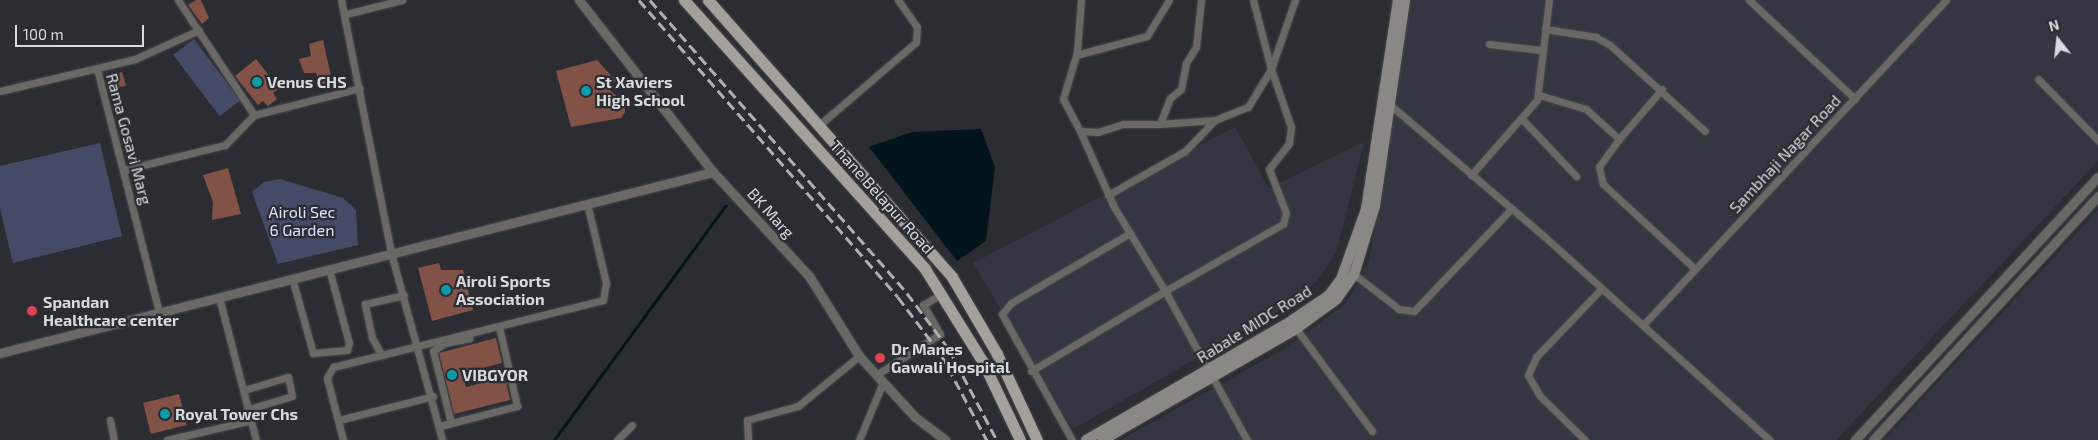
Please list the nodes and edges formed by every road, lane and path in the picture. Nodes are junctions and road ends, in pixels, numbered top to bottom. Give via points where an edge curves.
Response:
1 (178, 0) edge
2 (341, 0) edge
3 (402, 0) edge
4 (579, 0) edge
5 (684, 0) edge
6 (708, 0) edge
7 (898, 0) edge
8 (1081, 0) edge
9 (1169, 0) edge
10 (1201, 0) edge
11 (1253, 0) edge
12 (1295, 0) edge
13 (1398, 0) edge
14 (1405, 0) edge
15 (1550, 0) edge
16 (1749, 0) edge
17 (1946, 0) edge
18 (346, 14) junction
19 (1398, 24) junction
20 (1545, 29) junction
21 (199, 30) junction
22 (1489, 44) dead end
23 (1541, 50) junction
24 (1076, 55) junction
25 (97, 69) junction
26 (1270, 70) junction
27 (2038, 78) dead end
28 (360, 88) junction
29 (1662, 89) junction
30 (0, 91) edge
31 (1539, 95) junction
32 (1855, 98) junction
33 (1386, 101) junction
34 (254, 114) junction
35 (1215, 120) junction
36 (1522, 120) junction
37 (1160, 124) junction
38 (818, 126) junction
39 (1080, 131) junction
40 (1705, 131) dead end
41 (1619, 139) junction
42 (2098, 140) edge
43 (123, 170) junction
44 (713, 172) junction
45 (1471, 175) junction
46 (1576, 176) dead end
47 (2097, 179) edge
48 (1108, 195) junction
49 (2098, 196) edge
50 (587, 203) junction
51 (1511, 209) junction
52 (1130, 233) junction
53 (391, 253) junction
54 (329, 269) junction
55 (1695, 270) junction
56 (1350, 271) junction
57 (292, 278) junction
58 (1602, 288) junction
59 (1165, 291) junction
60 (942, 294) junction
61 (404, 295) junction
62 (219, 297) junction
63 (159, 312) junction
64 (1294, 325) junction
65 (1643, 325) junction
66 (499, 327) junction
67 (470, 338) dead end
68 (420, 345) junction
69 (0, 353) edge
70 (381, 354) junction
71 (860, 356) junction
72 (1919, 370) junction
73 (1031, 371) junction
74 (876, 375) junction
75 (1208, 376) junction
76 (1928, 380) junction
77 (883, 382) junction
78 (442, 387) junction
79 (244, 390) junction
80 (433, 393) junction
81 (1897, 394) junction
82 (1906, 404) junction
83 (249, 409) junction
84 (110, 420) dead end
85 (252, 420) junction
86 (338, 420) junction
87 (451, 423) junction
88 (632, 425) dead end
89 (440, 426) junction
90 (1863, 430) junction
91 (1372, 432) dead end
92 (114, 440) edge
93 (166, 440) edge
94 (256, 440) edge
95 (343, 440) edge
96 (442, 440) edge
97 (617, 440) edge
98 (748, 440) edge
99 (859, 440) edge
100 (945, 440) edge
101 (1020, 440) edge
102 (1037, 440) edge
103 (1072, 440) edge
104 (1086, 440) edge
105 (1103, 440) edge
106 (1247, 440) edge
107 (1585, 440) edge
108 (1770, 440) edge
109 (1854, 440) edge
110 (1873, 440) edge

1 - 21 street
2 - 18 street
3 - 18 street
4 - 44 street, BK Marg
5 - 60 main road, Thane Belapur Road via 898,235
6 - 38 main road, Thane Belapur Road
7 - 38 street via 917,27 916,42
8 - 24 street
9 - 24 street via 1147,36
10 - 37 street via 1196,47 1186,63 1180,89 1164,110
11 - 26 street
12 - 26 street
13 - 19 main road, Rabale MIDC Road
14 - 19 main road, Rabale MIDC Road
15 - 20 street
16 - 32 street
17 - 32 street, Sambhaji Nagar Road
18 - 28 street
19 - 33 main road, Rabale MIDC Road
20 - 23 street
20 - 29 street via 1596,37
21 - 25 street via 165,48
21 - 34 street
22 - 23 street
23 - 31 street
24 - 39 street via 1063,99
25 - 30 street, Rama Gosavi Marg
25 - 43 street, Rama Gosavi Marg
26 - 35 street via 1248,107
26 - 59 street via 1292,127 1289,143 1269,169 1286,219
27 - 42 street
28 - 34 street
28 - 53 street
29 - 40 street
29 - 41 street
31 - 36 street
31 - 41 street via 1586,109
32 - 55 street, Sambhaji Nagar Road
33 - 45 street
33 - 56 main road, Rabale MIDC Road via 1370,211
34 - 43 street via 225,145
35 - 37 street
35 - 48 street via 1185,151
36 - 45 street
36 - 46 street
37 - 39 street
38 - 102 main road, Thane Belapur Road via 910,225 952,277 997,354
39 - 48 street
41 - 55 street via 1598,167 1603,184
43 - 63 street, Rama Gosavi Marg
44 - 50 street
44 - 71 street, BK Marg via 809,276
45 - 51 street
47 - 72 street
48 - 52 street
49 - 76 street
50 - 53 street
50 - 66 street via 606,283 603,300
51 - 56 street via 1414,311 1399,309
51 - 58 street
52 - 59 street
52 - 73 street via 1004,310 1006,328
53 - 54 street
53 - 61 street
54 - 57 street
54 - 57 street via 349,343 347,350 313,353
55 - 65 street, Sambhaji Nagar Road
56 - 64 main road, Rabale MIDC Road
57 - 62 street
58 - 65 street
58 - 107 street via 1536,357 1528,375 1540,396
59 - 73 street
59 - 75 street
60 - 74 street via 923,305 940,334
60 - 101 main road, Thane Belapur Road via 983,362
61 - 68 street
61 - 70 street via 365,304 372,338
62 - 63 street
62 - 79 street
63 - 69 street
64 - 75 main road, Rabale MIDC Road
64 - 91 street
65 - 108 street
66 - 68 street
66 - 87 street via 517,406
67 - 78 street via 435,347
68 - 70 street
68 - 80 street
70 - 86 street via 341,364 328,371
71 - 74 street, BK Marg
71 - 98 street via 798,406 747,420
72 - 76 street
72 - 81 street
73 - 103 street
74 - 77 street, BK Marg
75 - 104 main road, Rabale MIDC Road
75 - 105 main road, Rabale MIDC Road
75 - 106 street
76 - 82 street
77 - 99 street
77 - 100 street, BK Marg
78 - 80 street
78 - 87 street
79 - 83 street
79 - 83 street via 288,377 292,396
80 - 86 street
80 - 89 street
81 - 82 street
81 - 90 street
82 - 110 street
83 - 85 street
84 - 92 street
85 - 93 street
85 - 94 street
86 - 95 street
87 - 89 street
88 - 97 street
89 - 96 street
90 - 109 street
90 - 110 street

